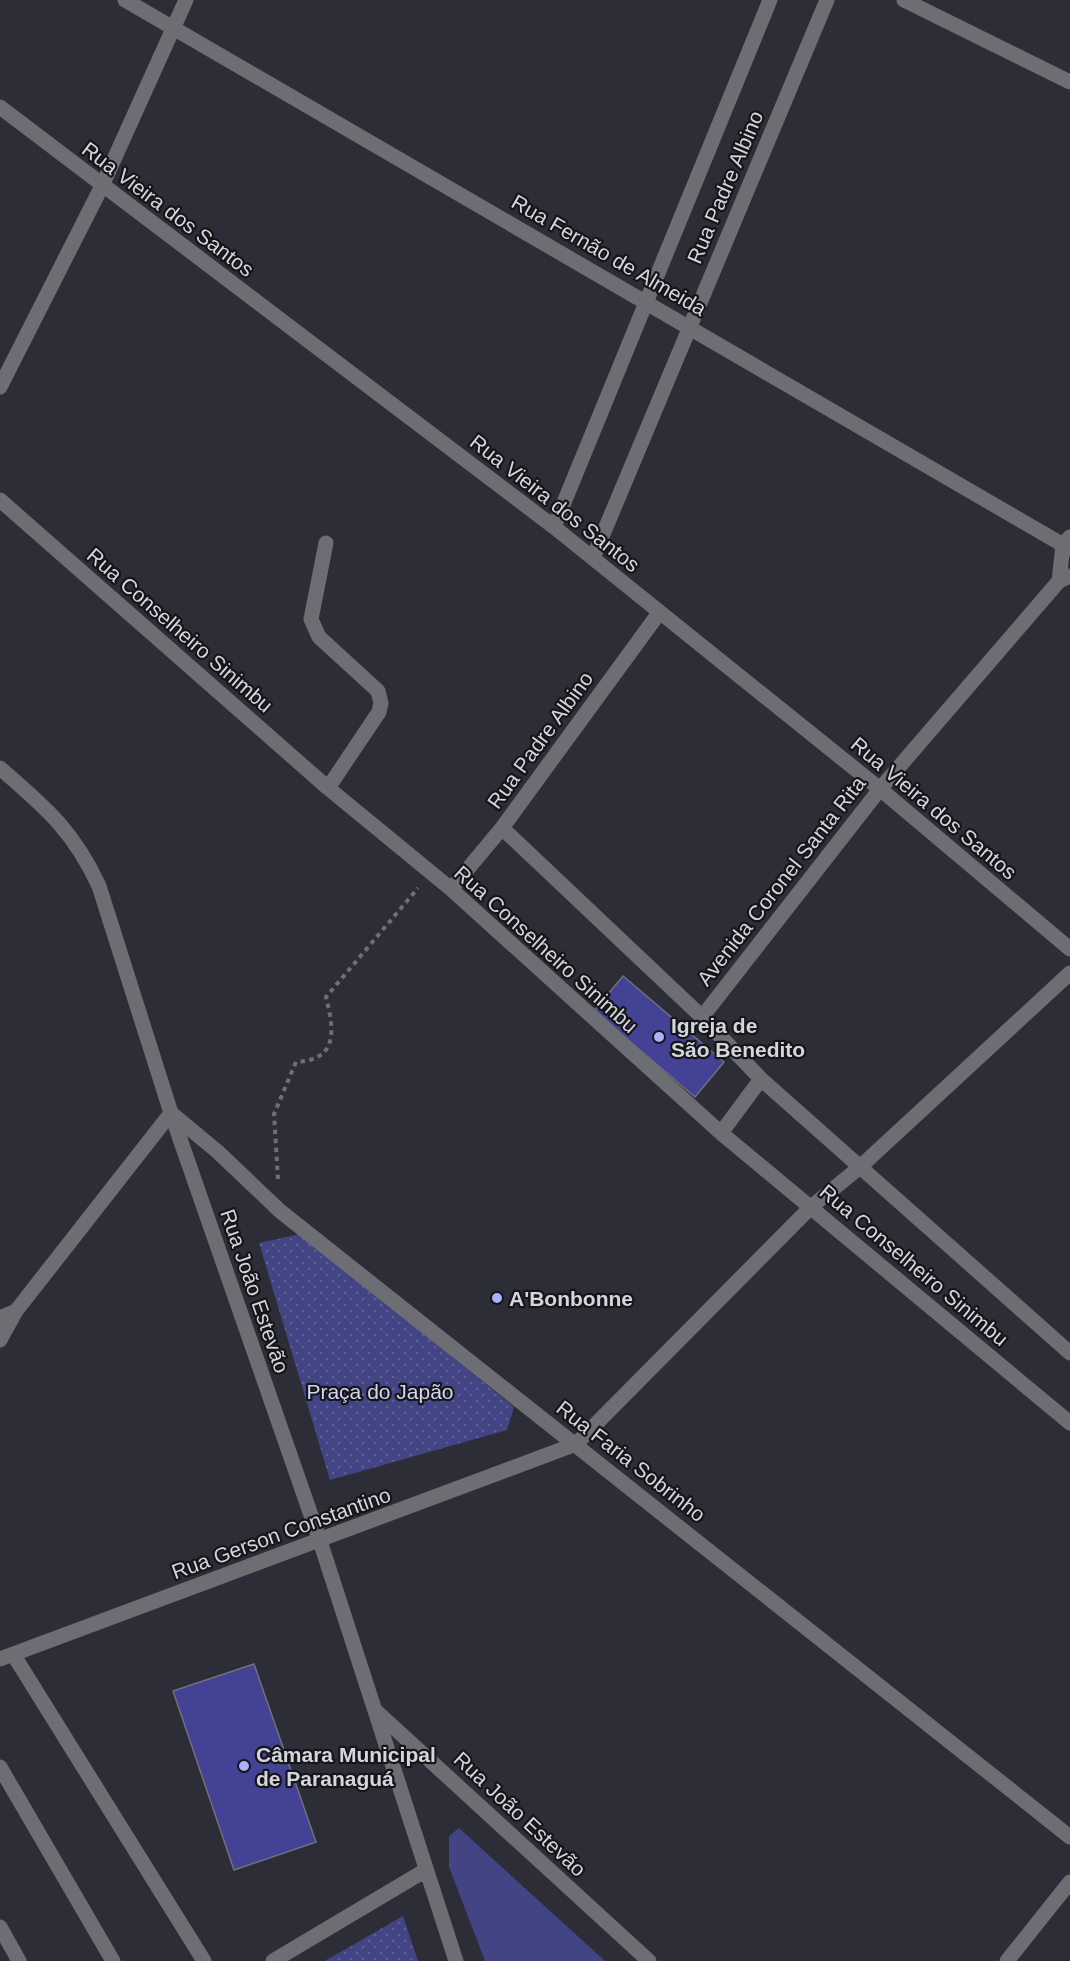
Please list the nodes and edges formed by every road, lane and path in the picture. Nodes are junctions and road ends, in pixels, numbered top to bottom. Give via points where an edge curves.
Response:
1 (124, 0) edge
2 (186, 0) edge
3 (770, 0) edge
4 (827, 0) edge
5 (904, 0) edge
6 (173, 27) junction
7 (1070, 82) edge
8 (0, 108) edge
9 (102, 186) junction
10 (647, 302) junction
11 (689, 325) junction
12 (0, 387) edge
13 (0, 500) edge
14 (554, 527) junction
15 (326, 543) dead end
16 (1068, 544) edge
17 (593, 558) junction
18 (1065, 579) edge
19 (659, 612) junction
20 (0, 768) edge
21 (328, 788) junction
22 (880, 789) junction
23 (501, 828) junction
24 (430, 874) junction
25 (451, 889) junction
26 (1070, 949) edge
27 (1070, 973) edge
28 (702, 1017) junction
29 (761, 1079) junction
30 (171, 1113) junction
31 (721, 1134) junction
32 (860, 1167) junction
33 (811, 1207) junction
34 (280, 1211) junction
35 (16, 1311) junction
36 (0, 1318) edge
37 (0, 1340) edge
38 (1070, 1353) edge
39 (1070, 1423) edge
40 (576, 1444) junction
41 (320, 1541) junction
42 (7, 1656) edge
43 (374, 1710) junction
44 (0, 1767) edge
45 (1070, 1837) edge
46 (426, 1870) junction
47 (1070, 1882) edge
48 (0, 1927) edge
49 (19, 1961) edge
50 (113, 1961) edge
51 (204, 1961) edge
52 (273, 1961) edge
53 (456, 1961) edge
54 (650, 1961) edge
55 (1007, 1961) edge

1 - 6 street, Rua Fernão de Almeida
2 - 6 street
3 - 10 street, Rua Padre Albino
4 - 11 street, Rua Padre Albino
5 - 7 street
6 - 9 street
6 - 10 street, Rua Fernão de Almeida
8 - 9 street, Rua Vieira dos Santos
9 - 12 street
9 - 14 street, Rua Vieira dos Santos
10 - 11 street, Rua Fernão de Almeida
10 - 14 street, Rua Padre Albino
11 - 16 street, Rua Fernão de Almeida
11 - 17 street, Rua Padre Albino
13 - 21 street, Rua Conselheiro Sinimbu
14 - 17 street, Rua Vieira dos Santos
15 - 21 street via 311,619 319,637 378,691 381,702 379,712
16 - 18 street, Avenida Coronel Santa Rita
17 - 19 street, Rua Vieira dos Santos
18 - 22 street, Avenida Coronel Santa Rita
19 - 22 street, Rua Vieira dos Santos
19 - 23 street, Rua Padre Albino
20 - 30 street, Rua João Estevão via 50,810 85,856 99,886
21 - 24 street, Rua Conselheiro Sinimbu
22 - 26 street, Rua Vieira dos Santos
22 - 28 street, Avenida Coronel Santa Rita
23 - 25 street, Rua Padre Albino
23 - 28 street, Rua Conselheiro Sinimbu
24 - 25 street, Rua Conselheiro Sinimbu
24 - 34 path via 326,997 332,1026 327,1049 320,1058 296,1062 283,1087 273,1114
25 - 31 street, Rua Conselheiro Sinimbu
27 - 32 street
28 - 29 street, Rua Conselheiro Sinimbu
29 - 31 street
29 - 32 street, Rua Conselheiro Sinimbu
30 - 34 street, Rua Faria Sobrinho
30 - 35 street
30 - 41 street, Rua João Estevão
31 - 33 street, Rua Conselheiro Sinimbu
32 - 33 street
32 - 38 street, Rua Conselheiro Sinimbu
33 - 39 street, Rua Conselheiro Sinimbu
33 - 40 street
34 - 40 street, Rua Faria Sobrinho
35 - 36 street
35 - 37 street
40 - 41 street, Rua Gerson Constantino
40 - 45 street, Rua Faria Sobrinho
41 - 42 street, Rua Gerson Constantino
41 - 43 street, Rua João Estevão
42 - 51 street
43 - 46 street
43 - 54 street, Rua João Estevão
44 - 50 street
46 - 52 street
46 - 53 street
47 - 55 street
48 - 49 street

